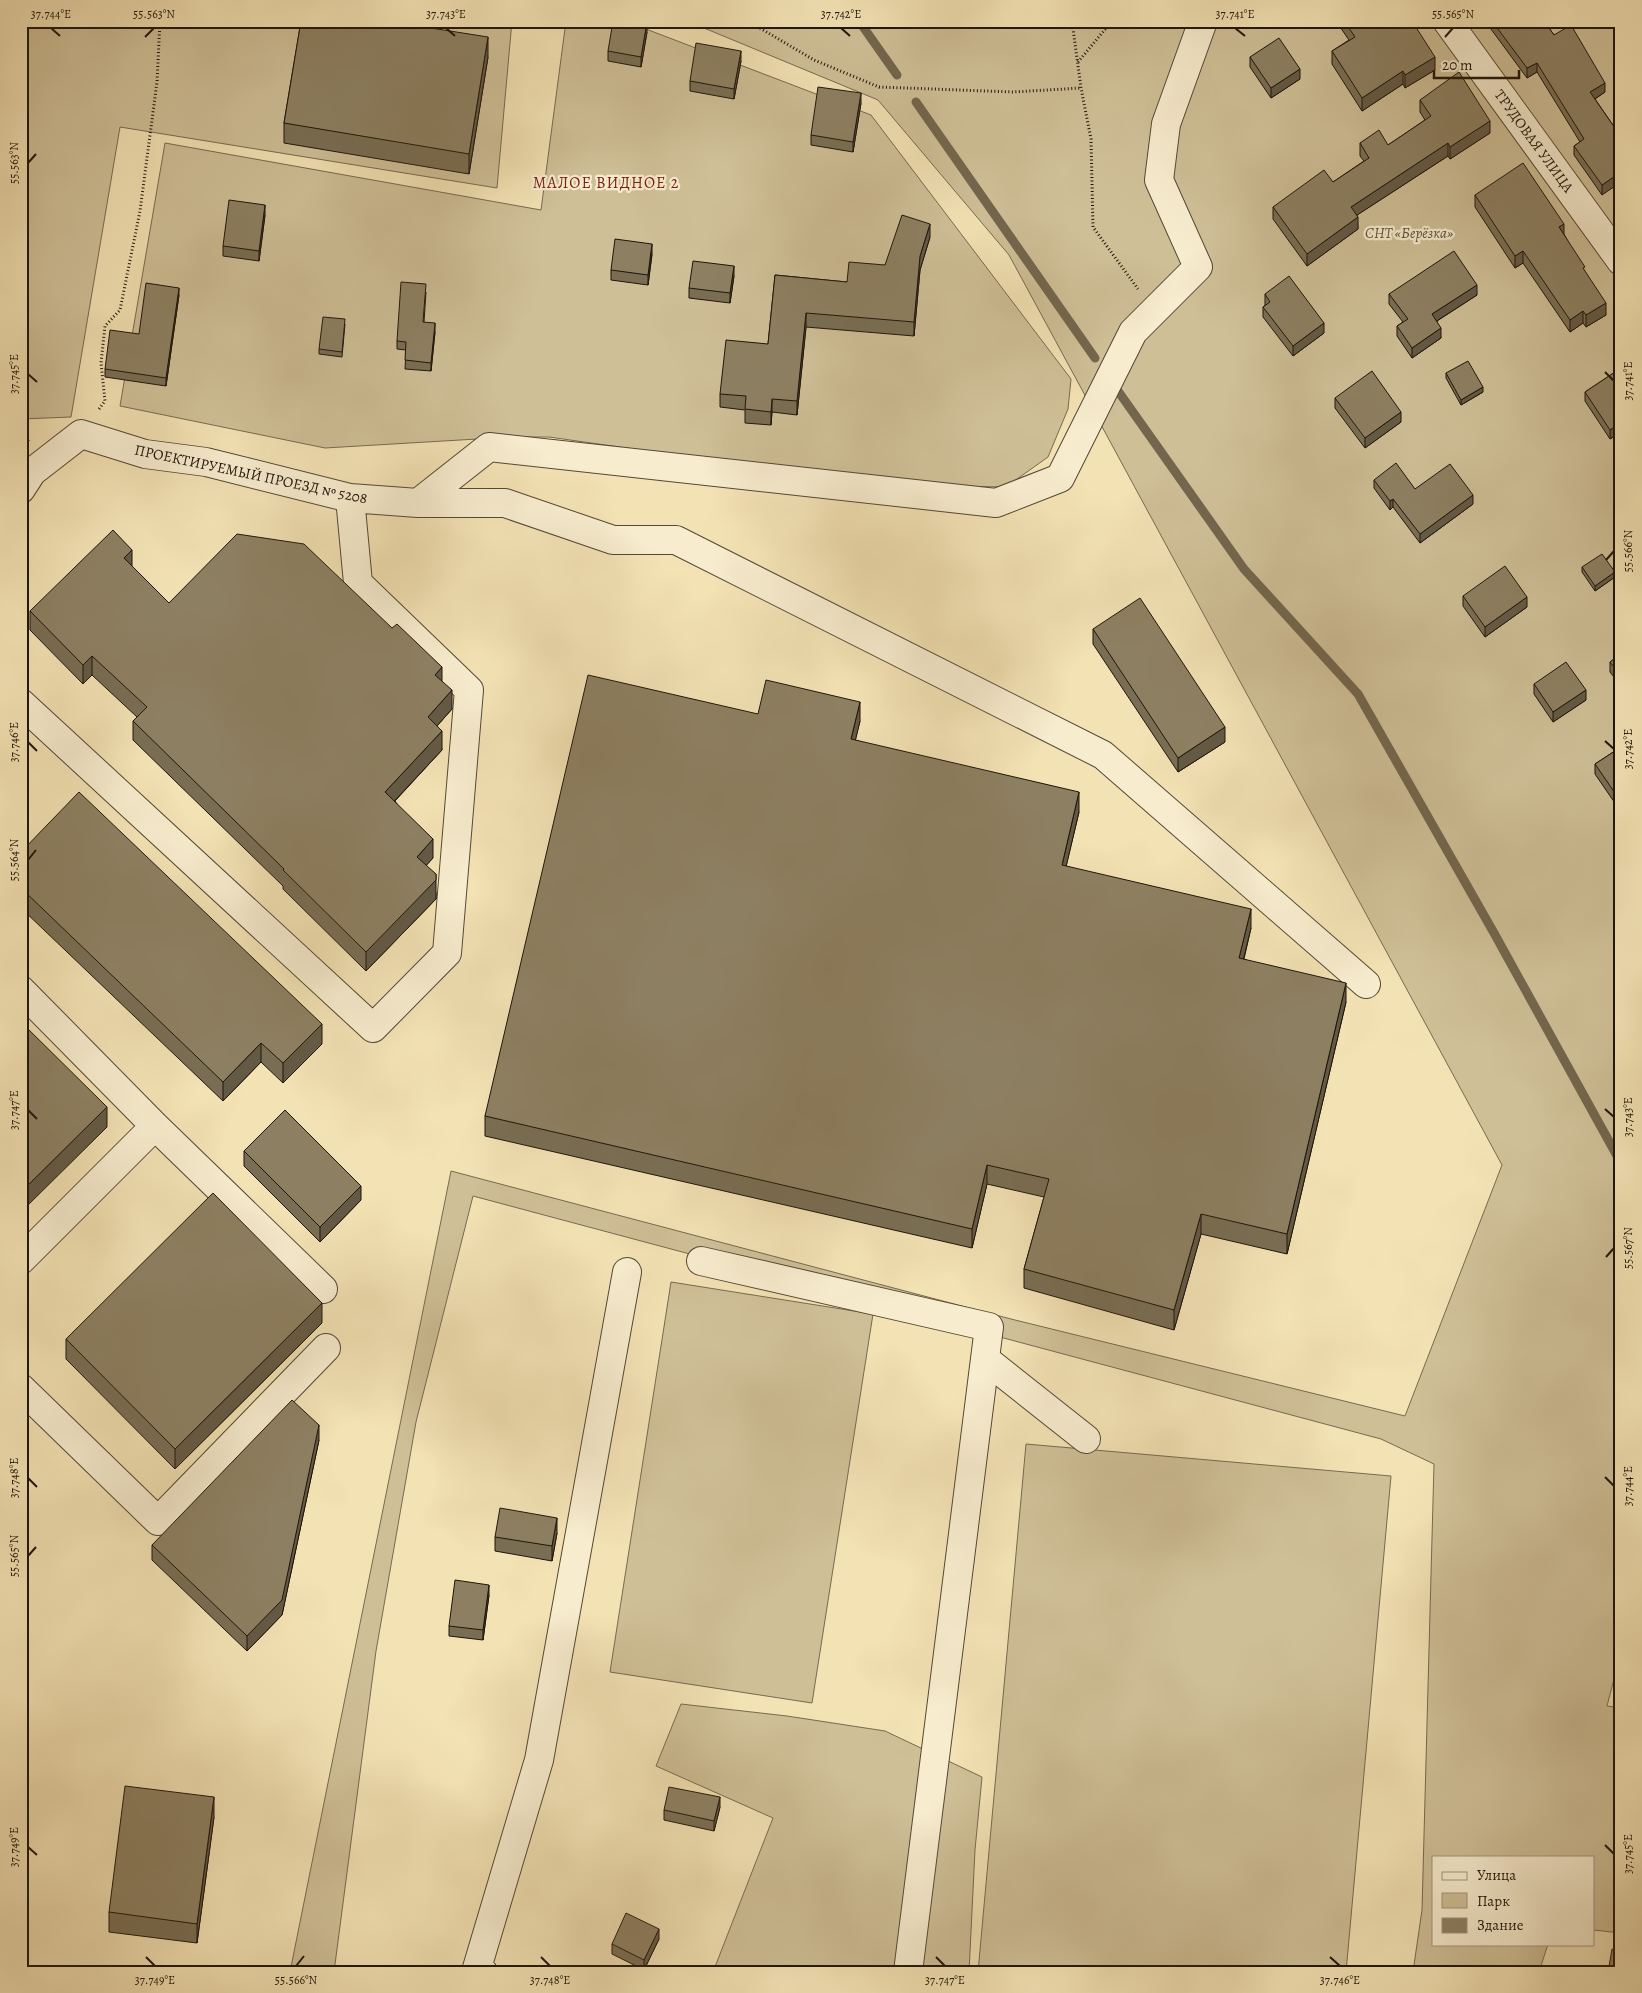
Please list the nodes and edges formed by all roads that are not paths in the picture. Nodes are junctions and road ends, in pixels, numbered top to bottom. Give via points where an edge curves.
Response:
1 (1203, 21) edge
2 (1447, 21) edge
3 (1621, 262) edge
4 (21, 489) edge
5 (350, 498) junction
6 (418, 503) junction
7 (21, 703) edge
8 (1366, 984) dead end
9 (21, 990) edge
10 (155, 1126) junction
11 (21, 1260) edge
12 (701, 1262) dead end
13 (627, 1272) dead end
14 (323, 1289) dead end
15 (326, 1348) dead end
16 (985, 1359) junction
17 (21, 1388) edge
18 (1086, 1439) dead end
19 (483, 1972) edge
20 (908, 1972) edge

1 - 6 street via 1166,124 1158,180 1198,267 1133,332 1060,478 996,503 489,447
2 - 3 street, ТРУДОВАЯ УЛИЦА
4 - 5 street, ПРОЕКТИРУЕМЫЙ ПРОЕЗД № 5208 via 32,472 81,434 145,454 206,462
5 - 6 street, ПРОЕКТИРУЕМЫЙ ПРОЕЗД № 5208
5 - 7 street via 358,583 469,690 447,953 373,1028
6 - 8 street, ПРОЕКТИРУЕМЫЙ ПРОЕЗД № 5208 via 505,503 612,540 676,540 1104,755
9 - 10 street
10 - 11 street
10 - 14 street
12 - 16 street via 989,1327
13 - 19 street via 539,1760 477,1968
15 - 17 street via 158,1521
16 - 18 street
16 - 20 street

